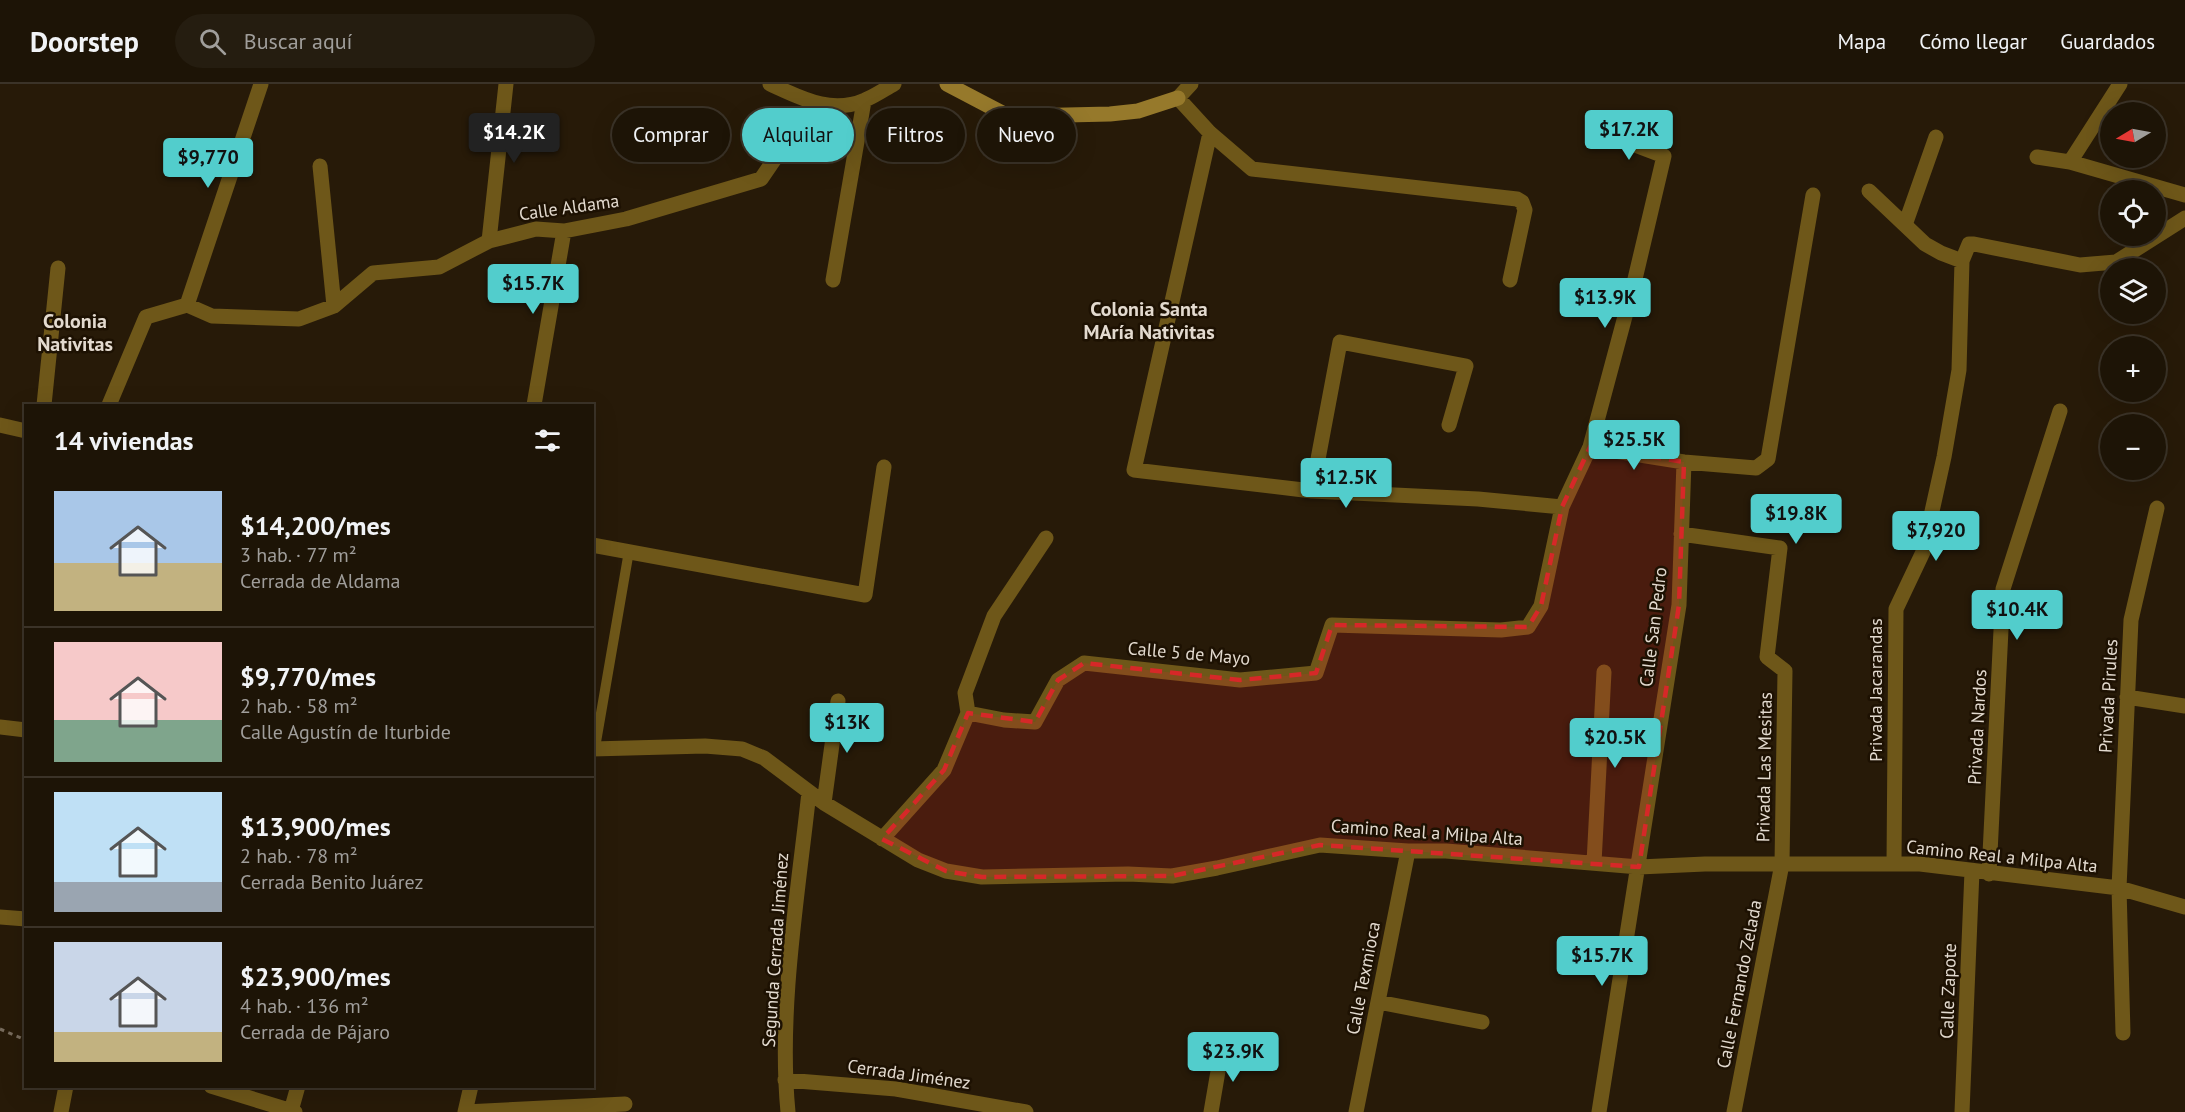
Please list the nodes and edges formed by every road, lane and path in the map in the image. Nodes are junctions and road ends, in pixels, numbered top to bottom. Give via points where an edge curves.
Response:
1 (261, 84) edge
2 (506, 84) edge
3 (770, 84) edge
4 (894, 84) edge
5 (947, 84) edge
6 (1191, 84) edge
7 (2120, 84) edge
8 (1178, 98) junction
9 (864, 101) junction
10 (813, 103) junction
11 (1210, 133) junction
12 (1606, 134) dead end
13 (1936, 137) dead end
14 (2037, 157) dead end
15 (2070, 162) junction
16 (320, 166) dead end
17 (1869, 191) dead end
18 (1812, 195) dead end
19 (2185, 195) edge
20 (2185, 218) edge
21 (1905, 225) junction
22 (564, 231) junction
23 (489, 241) junction
24 (1962, 261) junction
25 (58, 268) dead end
26 (833, 280) dead end
27 (1510, 280) dead end
28 (187, 306) junction
29 (334, 306) junction
30 (44, 404) edge
31 (109, 404) edge
32 (534, 404) edge
33 (2060, 411) dead end
34 (0, 425) edge
35 (1449, 425) dead end
36 (24, 431) edge
37 (1590, 447) junction
38 (1684, 462) junction
39 (884, 467) dead end
40 (1312, 491) junction
41 (1562, 507) junction
42 (2157, 508) dead end
43 (1681, 534) junction
44 (1047, 538) dead end
45 (594, 545) edge
46 (629, 552) junction
47 (1604, 672) dead end
48 (2127, 697) junction
49 (838, 701) dead end
50 (2185, 706) edge
51 (968, 713) junction
52 (0, 727) edge
53 (24, 730) edge
54 (594, 748) edge
55 (808, 792) junction
56 (824, 803) junction
57 (882, 839) junction
58 (1408, 851) junction
59 (1594, 863) junction
60 (1782, 864) junction
61 (1894, 864) junction
62 (1639, 867) junction
63 (1972, 871) junction
64 (1989, 873) junction
65 (2119, 888) junction
66 (2185, 907) edge
67 (0, 917) edge
68 (24, 919) edge
69 (1378, 1002) junction
70 (1482, 1022) dead end
71 (0, 1029) edge
72 (2123, 1033) dead end
73 (24, 1039) edge
74 (1222, 1048) dead end
75 (785, 1080) junction
76 (66, 1088) edge
77 (218, 1088) edge
78 (298, 1088) edge
79 (471, 1088) edge
80 (626, 1104) dead end
81 (293, 1111) edge
82 (61, 1112) edge
83 (465, 1112) edge
84 (788, 1112) edge
85 (1026, 1112) edge
86 (1211, 1112) edge
87 (1356, 1112) edge
88 (1599, 1112) edge
89 (1734, 1112) edge
90 (1962, 1112) edge

1 - 28 street
2 - 23 street
3 - 10 street
4 - 9 street
5 - 8 street via 1005,114 1023,116 1138,111
6 - 8 street
7 - 15 street
8 - 11 street
9 - 10 street via 835,107
9 - 26 street
10 - 22 street, Calle Aldama via 761,180 626,219
11 - 27 street via 1252,169 1517,199 1525,210
11 - 40 street via 1134,470
12 - 37 street via 1664,156
13 - 21 street
14 - 15 street
15 - 19 street
16 - 29 street
17 - 21 street
18 - 38 street via 1768,459 1756,468
20 - 24 street via 2116,262 2079,265 1974,244 1969,244
21 - 24 street via 1925,244
22 - 23 street, Calle Aldama via 536,229
22 - 32 street
23 - 29 street, Calle Aldama via 439,267 373,273
24 - 61 street, Privada Jacarandas via 1959,370 1944,457 1923,552 1896,609
25 - 30 street
28 - 29 street, Calle Aldama via 212,316 299,319
28 - 31 street via 146,317
33 - 64 street, Privada Nardos via 2003,588
34 - 36 street
35 - 40 street via 1466,366 1340,342
37 - 38 street
37 - 41 street
38 - 43 street, Calle San Pedro
39 - 46 street via 866,595
40 - 41 street
41 - 51 street, Calle 5 de Mayo via 1541,606 1528,627 1501,630 1332,625 1316,674 1240,680 1084,663 1058,681 1035,722
42 - 48 street, Privada Pirules via 2131,620
43 - 60 street, Privada Las Mesitas via 1780,548 1767,657 1785,671
43 - 62 street, Calle San Pedro via 1679,605
44 - 51 street via 994,616 965,693
45 - 46 street
46 - 54 lane
47 - 59 street
48 - 50 street
48 - 65 street, Privada Pirules
49 - 56 street
51 - 57 street via 944,770
52 - 53 street
54 - 55 street, Camino Real a Milpa Alta via 742,749 764,758
55 - 56 street, Camino Real a Milpa Alta
55 - 75 street, Segunda Cerrada Jiménez via 789,972
56 - 57 street, Camino Real a Milpa Alta
57 - 58 street, Camino Real a Milpa Alta via 946,871 982,877 1172,876 1320,845
58 - 59 street, Camino Real a Milpa Alta
58 - 69 street, Calle Texmioca
59 - 62 street, Camino Real a Milpa Alta
60 - 61 street, Camino Real a Milpa Alta
60 - 62 street, Camino Real a Milpa Alta
60 - 89 street, Calle Fernando Zelada
61 - 63 street, Camino Real a Milpa Alta
62 - 88 street, Calle San Pedro
63 - 64 street, Camino Real a Milpa Alta
63 - 90 street, Calle Zapote
64 - 65 street, Camino Real a Milpa Alta
65 - 66 street, Camino Real a Milpa Alta
65 - 72 street, Privada Pirules
67 - 68 street
69 - 70 street
69 - 87 street, Calle Texmioca
71 - 73 path
74 - 86 street
75 - 84 street, Segunda Cerrada Jiménez
75 - 85 street, Cerrada Jiménez via 896,1089
76 - 82 street
77 - 81 street
78 - 81 street
79 - 83 street
80 - 83 street

